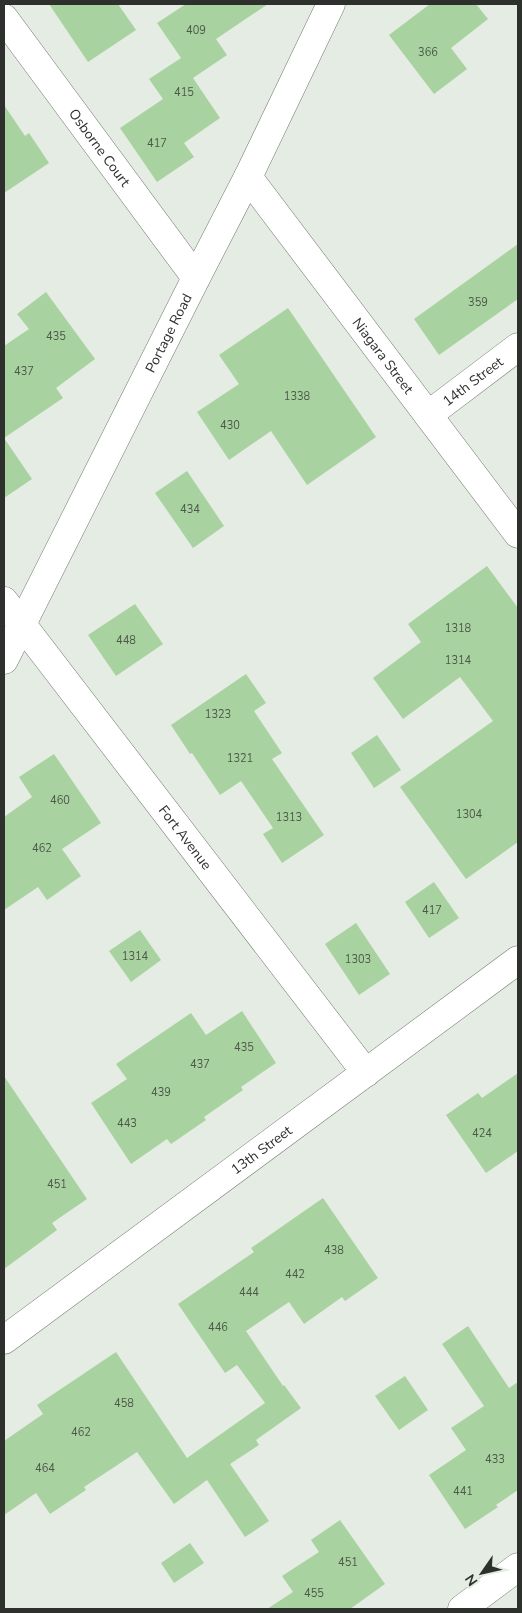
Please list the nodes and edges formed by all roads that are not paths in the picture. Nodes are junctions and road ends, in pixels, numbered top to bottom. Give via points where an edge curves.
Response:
1 (331, 4) edge
2 (4, 18) edge
3 (248, 177) junction
4 (196, 278) junction
5 (518, 347) edge
6 (428, 415) junction
7 (518, 534) edge
8 (4, 601) edge
9 (21, 625) junction
10 (4, 660) edge
11 (518, 960) edge
12 (366, 1073) junction
13 (4, 1340) edge
14 (518, 1567) edge
15 (462, 1609) edge

1 - 3 street, Portage Road
2 - 4 street, Osborne Court
3 - 4 street, Portage Road
3 - 6 street, Niagara Street
4 - 9 street, Portage Road
5 - 6 street, 14th Street
6 - 7 street, Niagara Street
8 - 9 street, Fort Avenue
9 - 10 street, Portage Road
9 - 12 street, Fort Avenue
11 - 12 street, 13th Street
12 - 13 street, 13th Street
14 - 15 street

